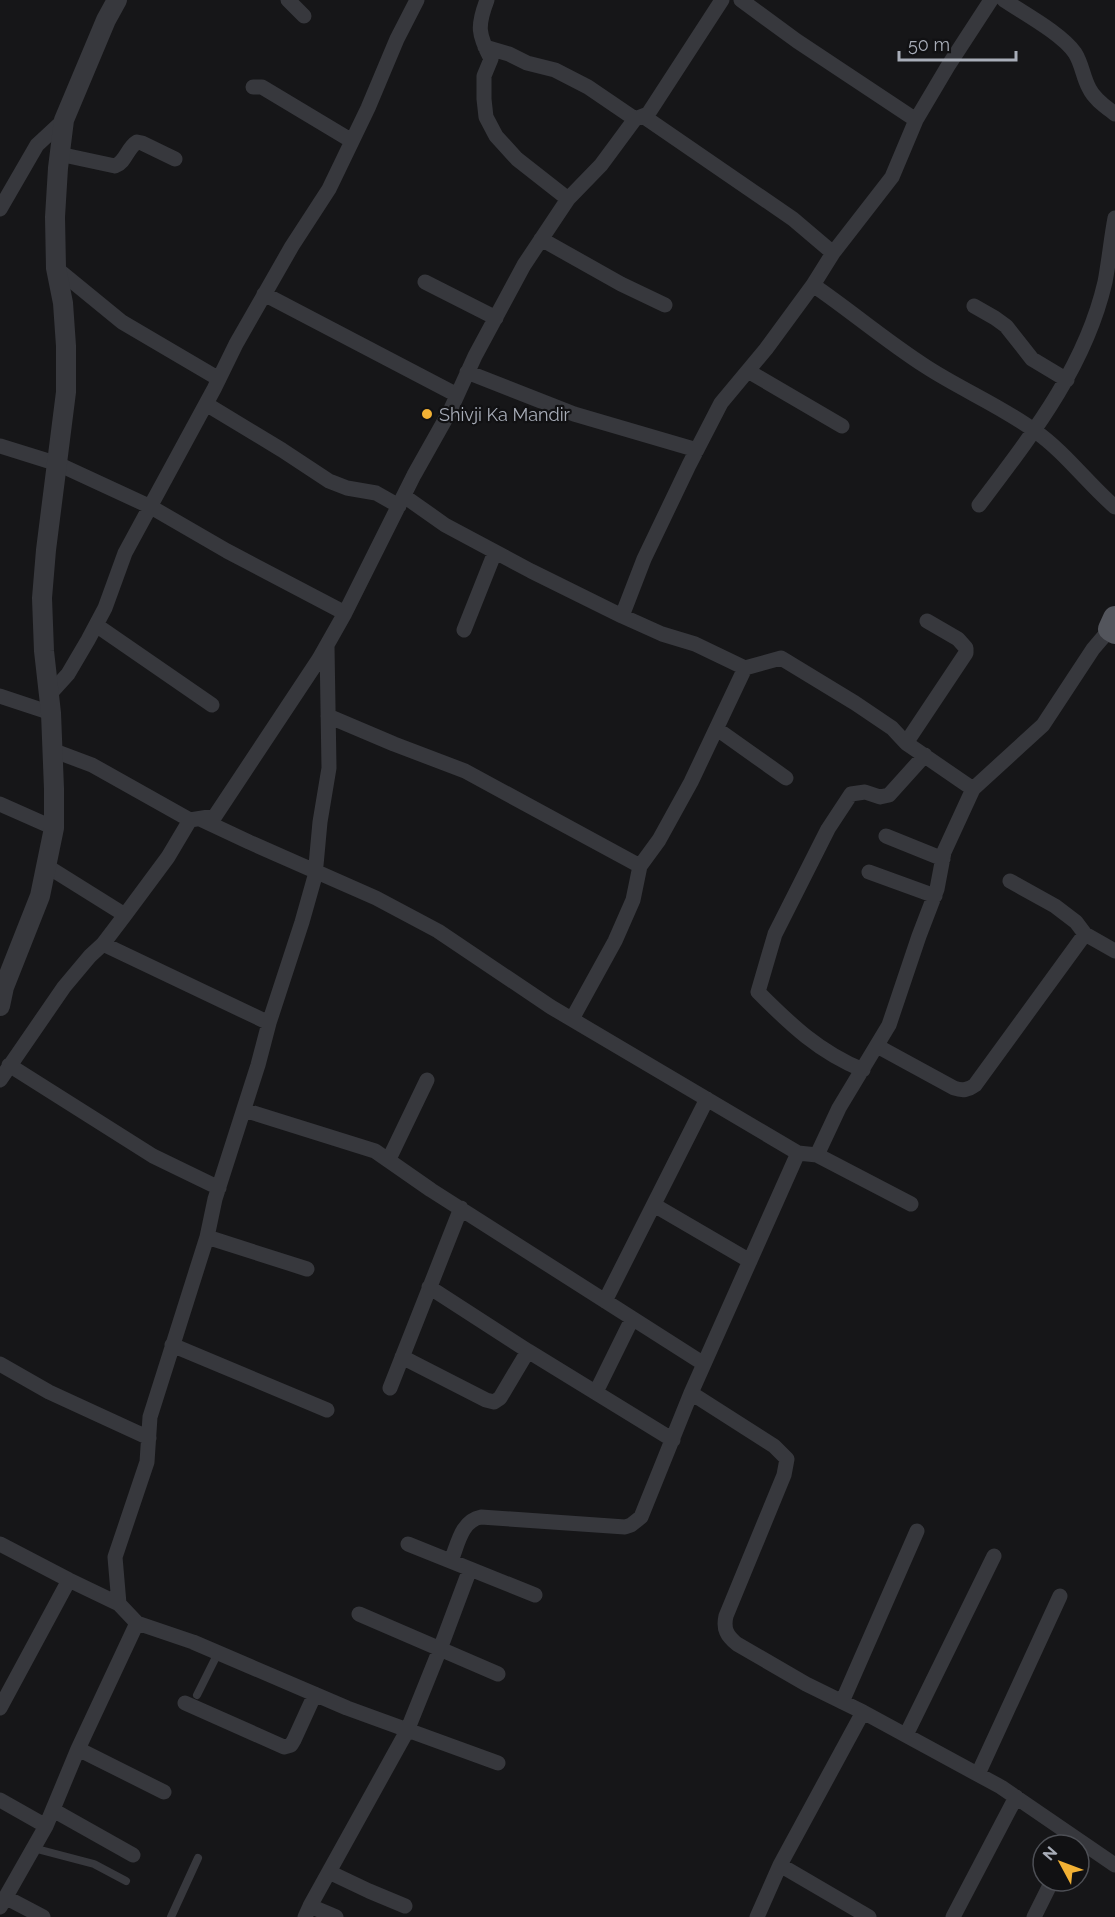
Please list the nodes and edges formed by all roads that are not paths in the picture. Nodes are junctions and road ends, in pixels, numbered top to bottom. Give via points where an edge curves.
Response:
1 (288, 0) edge
2 (417, 0) edge
3 (487, 0) edge
4 (722, 0) edge
5 (741, 0) edge
6 (992, 0) edge
7 (1004, 0) edge
8 (115, 1) edge
9 (304, 16) dead end
10 (485, 47) junction
11 (253, 87) dead end
12 (1115, 114) edge
13 (639, 118) junction
14 (64, 120) junction
15 (916, 120) junction
16 (352, 141) junction
17 (59, 154) junction
18 (175, 159) dead end
19 (568, 199) junction
20 (0, 209) edge
21 (1115, 218) edge
22 (542, 239) junction
23 (833, 253) junction
24 (56, 268) junction
25 (425, 282) dead end
26 (813, 285) junction
27 (264, 294) junction
28 (665, 305) dead end
29 (974, 306) dead end
30 (496, 318) junction
31 (748, 370) junction
32 (467, 372) junction
33 (219, 379) junction
34 (1067, 380) junction
35 (457, 395) junction
36 (206, 404) junction
37 (842, 426) dead end
38 (1035, 431) junction
39 (0, 446) edge
40 (697, 450) junction
41 (58, 464) junction
42 (402, 501) junction
43 (980, 505) dead end
44 (151, 507) junction
45 (1115, 507) edge
46 (495, 552) junction
47 (345, 613) junction
48 (622, 616) junction
49 (927, 621) dead end
50 (96, 625) junction
51 (1113, 627) edge
52 (464, 630) dead end
53 (327, 646) junction
54 (745, 668) junction
55 (0, 696) edge
56 (50, 704) junction
57 (212, 705) dead end
58 (328, 716) junction
59 (717, 729) junction
60 (906, 743) junction
61 (52, 750) junction
62 (925, 756) junction
63 (786, 778) dead end
64 (973, 789) junction
65 (0, 804) edge
66 (195, 820) junction
67 (54, 828) junction
68 (886, 836) dead end
69 (943, 859) junction
70 (45, 865) junction
71 (640, 866) junction
72 (315, 871) junction
73 (869, 872) dead end
74 (1010, 881) dead end
75 (935, 896) junction
76 (125, 915) junction
77 (1085, 934) junction
78 (103, 944) junction
79 (1115, 951) edge
80 (1, 992) edge
81 (572, 1019) junction
82 (270, 1023) junction
83 (877, 1046) junction
84 (9, 1065) junction
85 (863, 1070) junction
86 (0, 1080) edge
87 (427, 1080) dead end
88 (707, 1099) junction
89 (244, 1110) junction
90 (798, 1153) junction
91 (818, 1155) junction
92 (389, 1159) junction
93 (219, 1188) junction
94 (911, 1204) dead end
95 (654, 1205) junction
96 (461, 1209) junction
97 (207, 1237) junction
98 (750, 1261) junction
99 (307, 1269) dead end
100 (429, 1287) junction
101 (605, 1301) junction
102 (632, 1319) junction
103 (172, 1345) junction
104 (528, 1351) junction
105 (402, 1357) junction
106 (0, 1364) edge
107 (704, 1364) junction
108 (390, 1388) dead end
109 (596, 1392) junction
110 (691, 1393) junction
111 (327, 1410) dead end
112 (149, 1438) junction
113 (673, 1440) junction
114 (918, 1531) dead end
115 (0, 1544) edge
116 (408, 1544) dead end
117 (994, 1556) dead end
118 (451, 1561) junction
119 (470, 1569) junction
120 (69, 1580) junction
121 (535, 1595) dead end
122 (1060, 1596) dead end
123 (119, 1604) junction
124 (359, 1614) dead end
125 (137, 1623) junction
126 (440, 1649) junction
127 (218, 1653) junction
128 (498, 1674) dead end
129 (315, 1694) junction
130 (191, 1699) joint
131 (842, 1702) junction
132 (0, 1708) edge
133 (863, 1712) junction
134 (407, 1731) junction
135 (906, 1735) junction
136 (78, 1749) junction
137 (498, 1763) dead end
138 (978, 1774) junction
139 (164, 1792) dead end
140 (1016, 1797) junction
141 (0, 1800) edge
142 (53, 1810) junction
143 (46, 1826) junction
144 (1061, 1833) edge
145 (33, 1848) junction
146 (1091, 1852) edge
147 (133, 1855) dead end
148 (198, 1858) dead end
149 (780, 1865) junction
150 (1115, 1865) edge
151 (329, 1872) junction
152 (126, 1881) dead end
153 (1046, 1893) edge
154 (3, 1902) edge
155 (405, 1906) dead end
156 (308, 1912) edge
157 (43, 1917) edge
158 (171, 1917) edge
159 (336, 1917) edge
160 (757, 1917) edge
161 (869, 1917) edge
162 (952, 1917) edge
163 (1034, 1917) edge

1 - 9 street
2 - 16 street
3 - 10 street via 480,20
4 - 13 street via 648,114
5 - 15 street
6 - 15 street
7 - 12 street via 1074,51 1093,95
8 - 14 street
10 - 13 street via 555,70
10 - 19 street via 491,59 484,76 486,117 496,136 517,159
11 - 16 street via 261,87
13 - 19 street
13 - 23 street via 793,219
14 - 17 street
14 - 20 street via 37,145
15 - 23 street via 892,177
16 - 27 street via 329,189
17 - 18 street via 116,166 136,142
17 - 24 street
19 - 22 street
21 - 34 street via 1105,282
22 - 28 street
22 - 30 street
23 - 26 street
24 - 33 street via 122,322
24 - 41 street via 66,346 66,392
25 - 30 street
26 - 31 street
26 - 38 street via 927,368 981,396
27 - 33 street
27 - 35 street
29 - 34 street via 1006,326 1032,359
30 - 32 street
31 - 37 street
31 - 40 street via 721,403
32 - 35 street
32 - 40 street via 574,414
33 - 36 street
34 - 38 street
35 - 42 street
36 - 42 street via 329,481
36 - 44 street
38 - 43 street
38 - 45 street
39 - 41 street
40 - 48 street via 644,559
41 - 44 street
41 - 56 street via 42,598
42 - 46 street
42 - 47 street
44 - 47 street
44 - 50 street via 125,552
46 - 48 street
46 - 52 street
47 - 53 street
48 - 54 street
49 - 60 street via 964,644 966,653
50 - 56 street
50 - 57 street
51 - 64 street via 1092,649 1043,724
53 - 58 street
53 - 66 street via 215,816
54 - 59 street
54 - 60 street via 781,658 892,728
55 - 56 street
56 - 61 street
58 - 71 street via 465,771
58 - 72 street via 329,768
59 - 63 street
59 - 71 street via 659,840
60 - 62 street
61 - 66 street via 92,765
61 - 67 street
62 - 64 street
62 - 85 street via 889,795 851,794 828,829 775,934 758,992 796,1030 840,1061
64 - 69 street
65 - 67 street
66 - 72 street
66 - 76 street
67 - 70 street
68 - 69 street
69 - 75 street
70 - 76 street
70 - 80 street via 40,896
71 - 81 street via 633,900 615,941
72 - 81 street via 438,931
72 - 82 street
73 - 75 street
74 - 77 street via 1069,916
75 - 83 street via 889,1025
76 - 78 street
77 - 79 street
77 - 83 street via 970,1089 954,1088
78 - 82 street
78 - 84 street via 64,987
81 - 88 street
82 - 89 street
83 - 85 street
84 - 86 street
84 - 93 street via 153,1156
85 - 91 street via 839,1108
87 - 92 street
88 - 90 street
88 - 95 street
89 - 92 street via 358,1145
89 - 93 street
90 - 91 street
90 - 98 street
91 - 94 street
92 - 96 street
93 - 97 street
95 - 98 street
95 - 101 street
96 - 100 street
96 - 101 street
97 - 99 street
97 - 103 street
98 - 107 street
100 - 104 street
100 - 105 street
101 - 102 street
102 - 107 street
102 - 109 street
103 - 111 street
103 - 112 street via 150,1417
104 - 105 street via 494,1402
104 - 109 street
105 - 108 street
106 - 112 street via 49,1392
107 - 110 street
109 - 113 street
110 - 113 street
110 - 131 street via 774,1446 787,1459 726,1616 724,1624 729,1638
112 - 123 street via 147,1462 115,1557
113 - 118 street via 641,1517 632,1525 482,1516 466,1524
114 - 131 street
115 - 120 street
116 - 118 street
117 - 135 street
118 - 119 street
119 - 121 street
119 - 126 street
120 - 123 street
120 - 132 street
122 - 138 street
123 - 125 street
124 - 126 street
125 - 127 street
125 - 136 street
126 - 128 street
126 - 134 street
127 - 129 street
127 - 130 lane
129 - 130 street via 294,1740 284,1748
129 - 134 street
131 - 133 street
133 - 135 street
133 - 149 street
134 - 137 street
134 - 151 street
135 - 138 street
136 - 139 street
136 - 142 street
138 - 140 street
140 - 144 street
140 - 162 street
141 - 143 street
142 - 143 street
142 - 147 street
143 - 145 street
145 - 152 lane via 94,1864
145 - 154 street
146 - 150 street
148 - 158 lane
149 - 160 street
149 - 161 street
151 - 155 street
151 - 156 street
153 - 163 street
154 - 157 street
156 - 159 street

